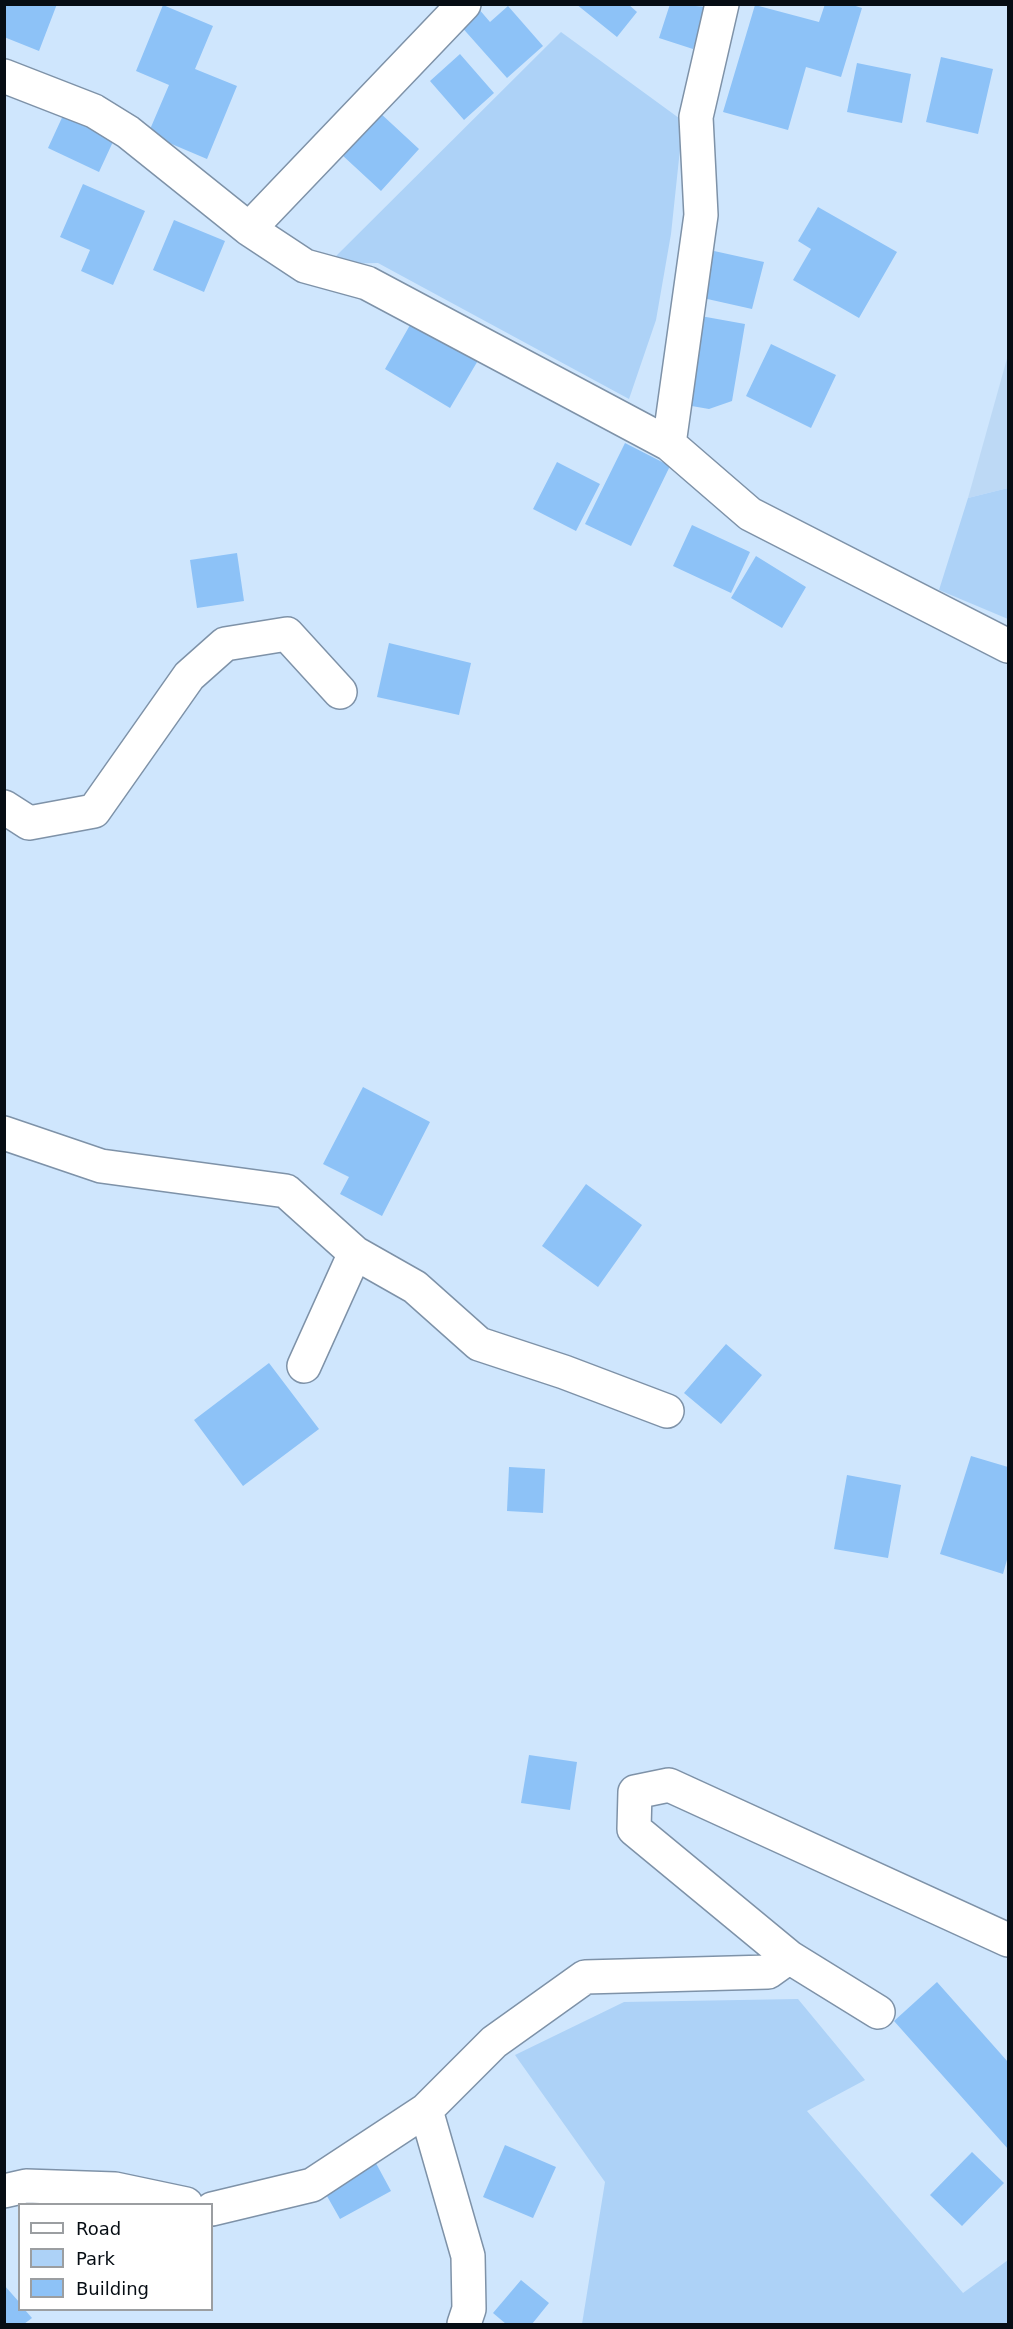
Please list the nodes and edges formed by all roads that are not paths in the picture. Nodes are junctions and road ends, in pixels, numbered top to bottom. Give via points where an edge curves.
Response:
1 (464, 4) edge
2 (723, 4) edge
3 (4, 76) edge
4 (249, 228) junction
5 (669, 444) junction
6 (1008, 646) edge
7 (340, 692) dead end
8 (4, 807) edge
9 (4, 1133) edge
10 (355, 1253) junction
11 (304, 1366) dead end
12 (667, 1411) dead end
13 (1008, 1940) edge
14 (789, 1957) junction
15 (878, 2012) dead end
16 (426, 2110) junction
17 (4, 2191) edge
18 (177, 2203) edge
19 (213, 2209) edge
20 (464, 2325) edge

1 - 4 street
2 - 5 street via 696,117 701,215
3 - 4 street via 94,111 129,132
4 - 5 street via 305,266 367,283
5 - 6 street via 750,514
7 - 8 street via 287,634 225,644 189,676 94,811 30,823
9 - 10 street via 101,1166 286,1191
10 - 11 street
10 - 12 street via 415,1287 479,1344
13 - 14 street via 669,1785 635,1792 634,1829
14 - 15 street
14 - 16 street via 768,1972 585,1977 494,2042
16 - 19 street via 312,2185
16 - 20 street via 468,2256 469,2309
17 - 18 street via 26,2186 115,2189

